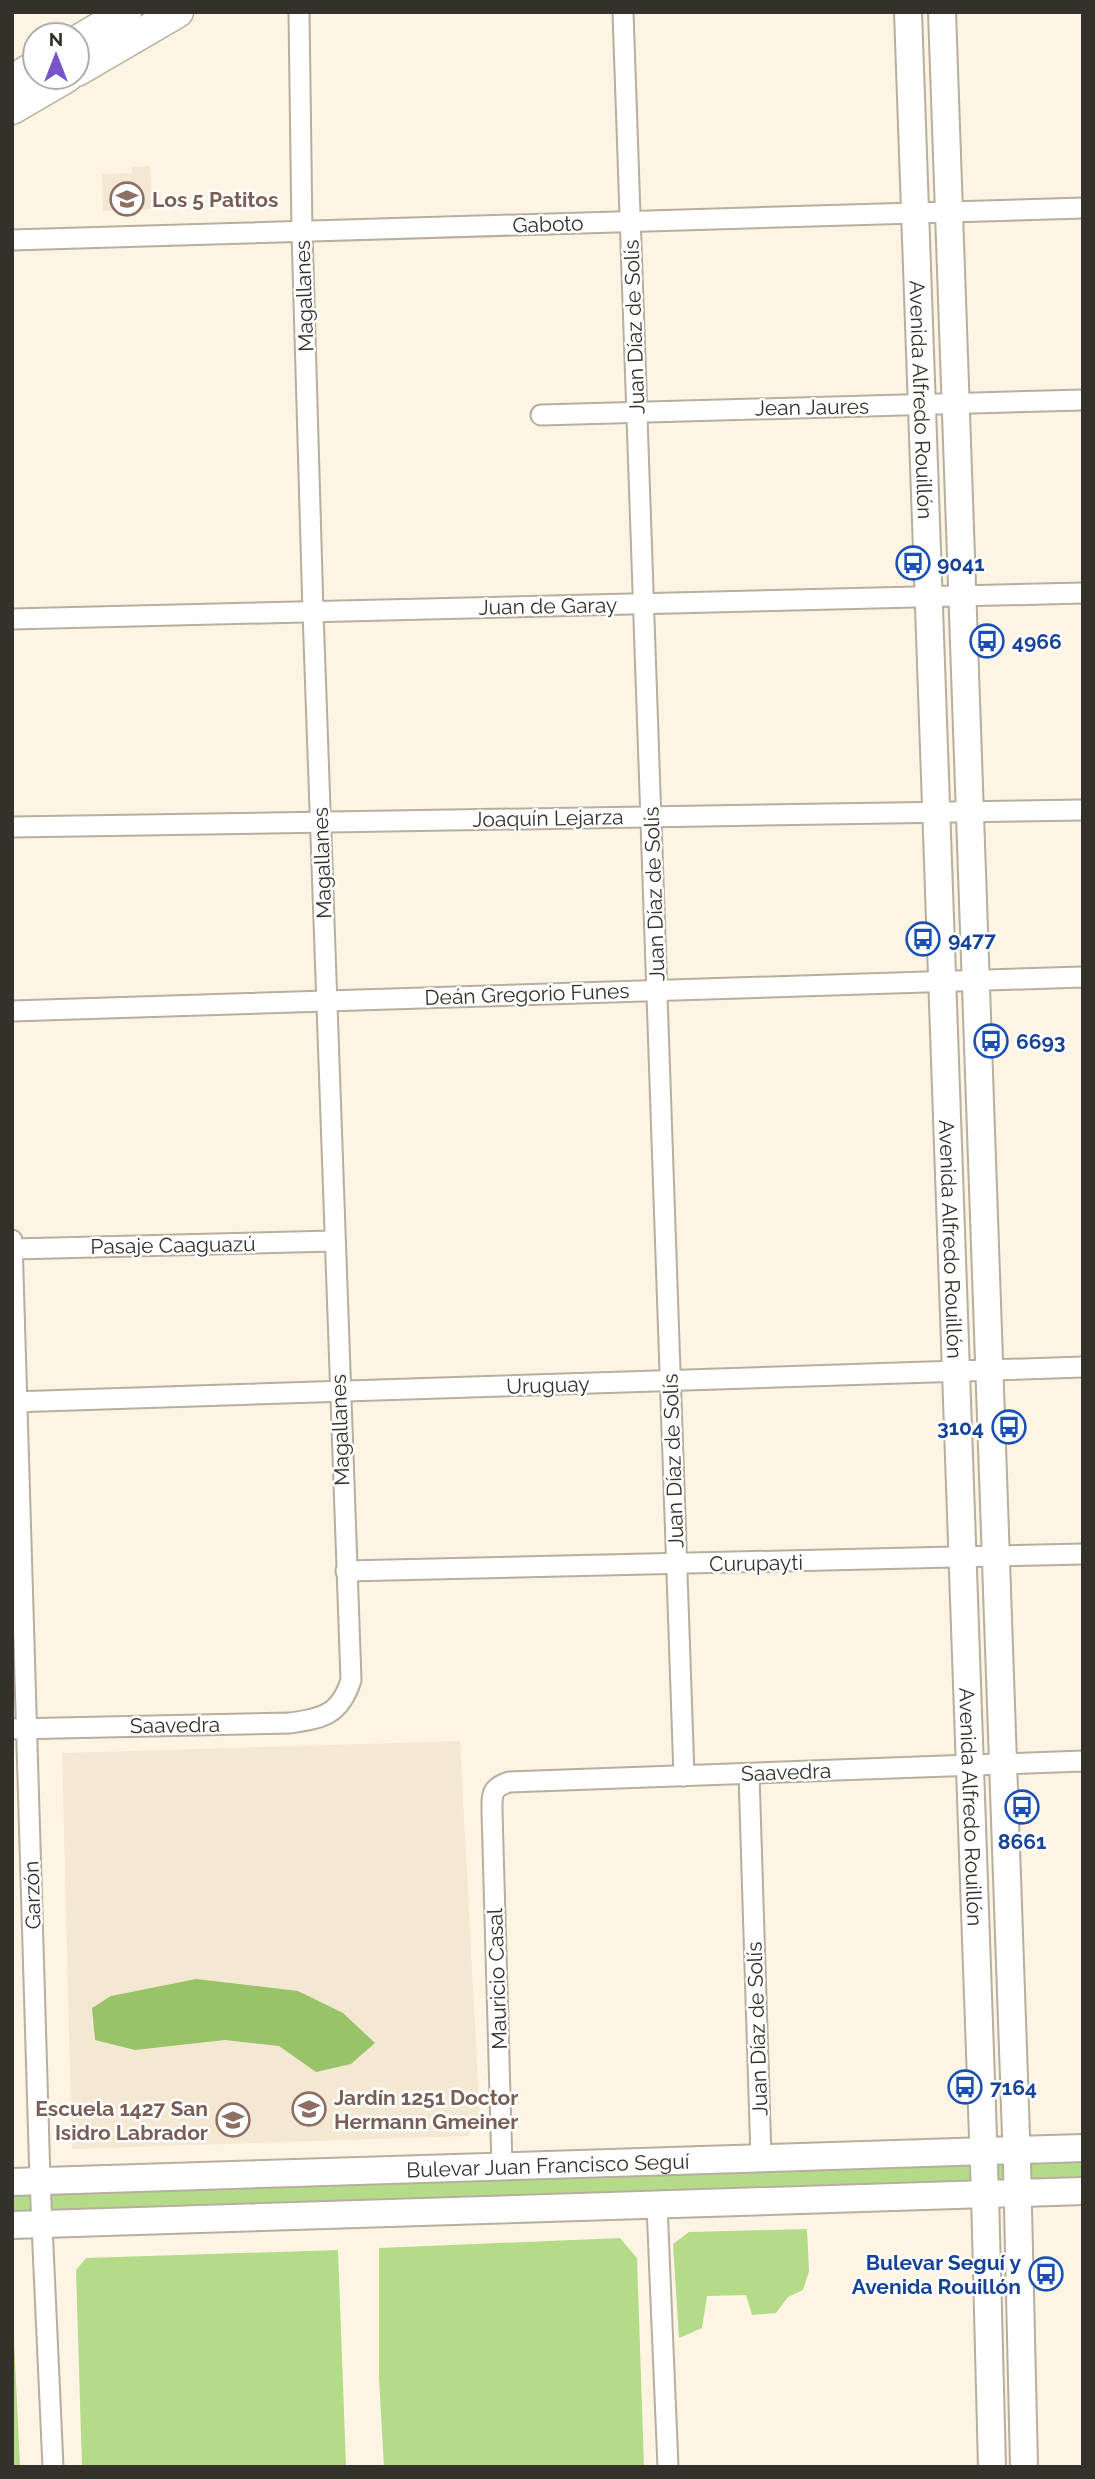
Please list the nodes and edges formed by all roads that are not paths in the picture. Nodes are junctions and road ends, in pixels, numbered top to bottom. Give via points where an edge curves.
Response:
1 (126, 12) edge
2 (178, 12) edge
3 (299, 12) edge
4 (623, 12) edge
5 (908, 12) edge
6 (942, 12) edge
7 (91, 33) edge
8 (91, 63) edge
9 (43, 91) edge
10 (12, 109) edge
11 (1083, 208) edge
12 (949, 212) junction
13 (915, 214) junction
14 (630, 222) junction
15 (302, 232) junction
16 (12, 240) edge
17 (1083, 400) edge
18 (922, 404) junction
19 (956, 404) junction
20 (637, 412) junction
21 (541, 415) dead end
22 (1083, 593) edge
23 (963, 596) junction
24 (929, 597) junction
25 (643, 604) junction
26 (313, 612) junction
27 (12, 619) edge
28 (1083, 810) edge
29 (970, 811) junction
30 (936, 812) junction
31 (651, 817) junction
32 (321, 822) junction
33 (12, 827) edge
34 (1083, 977) edge
35 (976, 980) junction
36 (942, 981) junction
37 (657, 990) junction
38 (326, 1001) junction
39 (12, 1011) edge
40 (12, 1240) edge
41 (334, 1241) junction
42 (13, 1249) edge
43 (1083, 1367) edge
44 (990, 1371) junction
45 (956, 1372) junction
46 (670, 1381) junction
47 (339, 1391) junction
48 (15, 1401) edge
49 (1083, 1554) edge
50 (996, 1557) junction
51 (962, 1558) junction
52 (676, 1564) junction
53 (346, 1571) junction
54 (335, 1709) joint
55 (20, 1728) edge
56 (1083, 1761) edge
57 (1003, 1764) junction
58 (970, 1765) junction
59 (749, 1774) junction
60 (684, 1776) junction
61 (493, 1792) joint
62 (33, 1922) junction
63 (12, 1923) edge
64 (1083, 2148) edge
65 (1016, 2150) junction
66 (983, 2151) junction
67 (761, 2158) junction
68 (502, 2166) junction
69 (40, 2181) junction
70 (12, 2182) edge
71 (1083, 2191) edge
72 (1018, 2193) junction
73 (985, 2194) junction
74 (657, 2205) junction
75 (43, 2224) junction
76 (12, 2225) edge
77 (53, 2467) edge
78 (668, 2467) edge
79 (992, 2467) edge
80 (1024, 2467) edge

1 - 7 main road
2 - 8 main road
3 - 15 street, Magallanes
4 - 14 street, Juan Díaz de Solís
5 - 13 street, Avenida Alfredo Rouillón
6 - 12 street, Avenida Alfredo Rouillón
9 - 10 main road
11 - 12 street, Gaboto
12 - 13 street, Gaboto
12 - 19 street, Avenida Alfredo Rouillón
13 - 14 street, Gaboto
13 - 18 street, Avenida Alfredo Rouillón
14 - 15 street, Gaboto
14 - 20 street, Juan Díaz de Solís
15 - 16 street, Gaboto
15 - 26 street, Magallanes
17 - 19 street, Jean Jaures
18 - 19 street, Jean Jaures
18 - 20 street, Jean Jaures
18 - 24 street, Avenida Alfredo Rouillón
19 - 23 street, Avenida Alfredo Rouillón
20 - 21 street, Jean Jaures
20 - 25 street, Juan Díaz de Solís
22 - 23 street, Juan de Garay
23 - 24 street, Juan de Garay
23 - 29 street, Avenida Alfredo Rouillón
24 - 25 street, Juan de Garay
24 - 30 street, Avenida Alfredo Rouillón
25 - 26 street, Juan de Garay
25 - 31 street, Juan Díaz de Solís
26 - 27 street, Juan de Garay
26 - 32 street, Magallanes
28 - 29 street, Joaquín Lejarza
29 - 30 street, Joaquín Lejarza
29 - 35 street, Avenida Alfredo Rouillón
30 - 31 street, Joaquín Lejarza
30 - 36 street, Avenida Alfredo Rouillón
31 - 32 street, Joaquín Lejarza
31 - 37 street, Juan Díaz de Solís
32 - 33 street, Joaquín Lejarza
32 - 38 street, Magallanes
34 - 35 street, Deán Gregorio Funes
35 - 36 street, Deán Gregorio Funes
35 - 44 street, Avenida Alfredo Rouillón
36 - 37 street, Deán Gregorio Funes
36 - 45 street, Avenida Alfredo Rouillón
37 - 38 street, Deán Gregorio Funes
37 - 46 street, Juan Díaz de Solís
38 - 39 street, Deán Gregorio Funes
38 - 41 street, Magallanes
40 - 42 street, Garzón
41 - 42 street, Pasaje Caaguazú
41 - 47 street, Magallanes
42 - 48 street, Garzón
43 - 44 street, Uruguay
44 - 45 street, Uruguay
44 - 50 street, Avenida Alfredo Rouillón
45 - 46 street, Uruguay
45 - 51 street, Avenida Alfredo Rouillón
46 - 47 street, Uruguay
46 - 52 street, Juan Díaz de Solís
47 - 48 street, Uruguay
47 - 53 street, Magallanes
48 - 55 street, Garzón
49 - 50 street, Curupayti
50 - 51 street, Curupayti
50 - 57 street, Avenida Alfredo Rouillón
51 - 52 street, Curupayti
51 - 58 street, Avenida Alfredo Rouillón
52 - 53 street, Curupayti
52 - 60 street, Juan Díaz de Solís
53 - 54 street, Magallanes via 351,1680
54 - 55 street, Saavedra via 318,1719 290,1723
55 - 62 street, Garzón
56 - 57 street, Saavedra
57 - 58 street, Saavedra
57 - 65 street, Avenida Alfredo Rouillón
58 - 59 street, Saavedra
58 - 66 street, Avenida Alfredo Rouillón
59 - 60 street, Saavedra
59 - 67 street, Juan Díaz de Solís
60 - 61 street, Saavedra via 509,1782
61 - 68 street, Mauricio Casal
62 - 63 street
62 - 69 street, Garzón
64 - 65 street, Bulevar Juan Francisco Seguí
65 - 66 street, Bulevar Juan Francisco Seguí
65 - 72 street, Avenida Alfredo Rouillón
66 - 67 street, Bulevar Juan Francisco Seguí
66 - 73 street, Avenida Alfredo Rouillón
67 - 68 street, Bulevar Juan Francisco Seguí
68 - 69 street, Bulevar Juan Francisco Seguí
69 - 70 street, Bulevar Juan Francisco Seguí
69 - 75 street, Garzón
71 - 72 street, Bulevar Juan Francisco Seguí
72 - 73 street, Bulevar Juan Francisco Seguí
72 - 80 street, Avenida Alfredo Rouillón
73 - 74 street, Bulevar Juan Francisco Seguí
73 - 79 street, Avenida Alfredo Rouillón
74 - 75 street, Bulevar Juan Francisco Seguí
74 - 78 street
75 - 76 street, Bulevar Juan Francisco Seguí
75 - 77 street, Garzón

